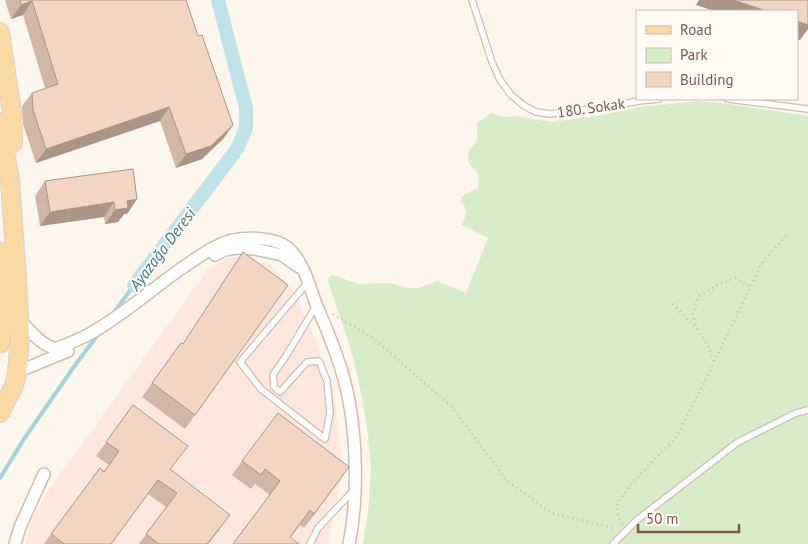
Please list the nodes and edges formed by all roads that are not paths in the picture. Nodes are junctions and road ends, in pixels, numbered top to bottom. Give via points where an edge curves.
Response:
1 (472, 0) edge
2 (0, 32) edge
3 (649, 100) edge
4 (736, 100) edge
5 (808, 109) edge
6 (0, 122) edge
7 (10, 181) junction
8 (0, 252) edge
9 (0, 258) edge
10 (308, 282) junction
11 (317, 305) junction
12 (19, 319) junction
13 (0, 344) edge
14 (76, 344) junction
15 (17, 372) junction
16 (808, 410) edge
17 (0, 413) edge
18 (44, 474) dead end
19 (355, 489) junction
20 (15, 544) edge
21 (310, 544) edge
22 (348, 544) edge
23 (613, 544) edge

1 - 3 lane, 180. Sokak via 500,80 511,96 523,105 536,112 550,114
2 - 7 main road via 12,112
4 - 5 lane
6 - 7 main road
7 - 12 main road
8 - 9 main road
9 - 13 main road
10 - 11 street
10 - 11 lane via 240,362 261,389 325,439 330,413 327,381 319,361 306,362 280,392 274,386 273,375
10 - 14 street via 302,269 282,256 255,249 226,250 135,307 101,335
11 - 19 street via 349,400
12 - 14 street via 46,346 55,349
12 - 15 main road
14 - 15 street
15 - 17 main road via 14,386
16 - 23 lane via 738,442 637,520
18 - 20 street
19 - 21 lane via 318,528
19 - 22 street

